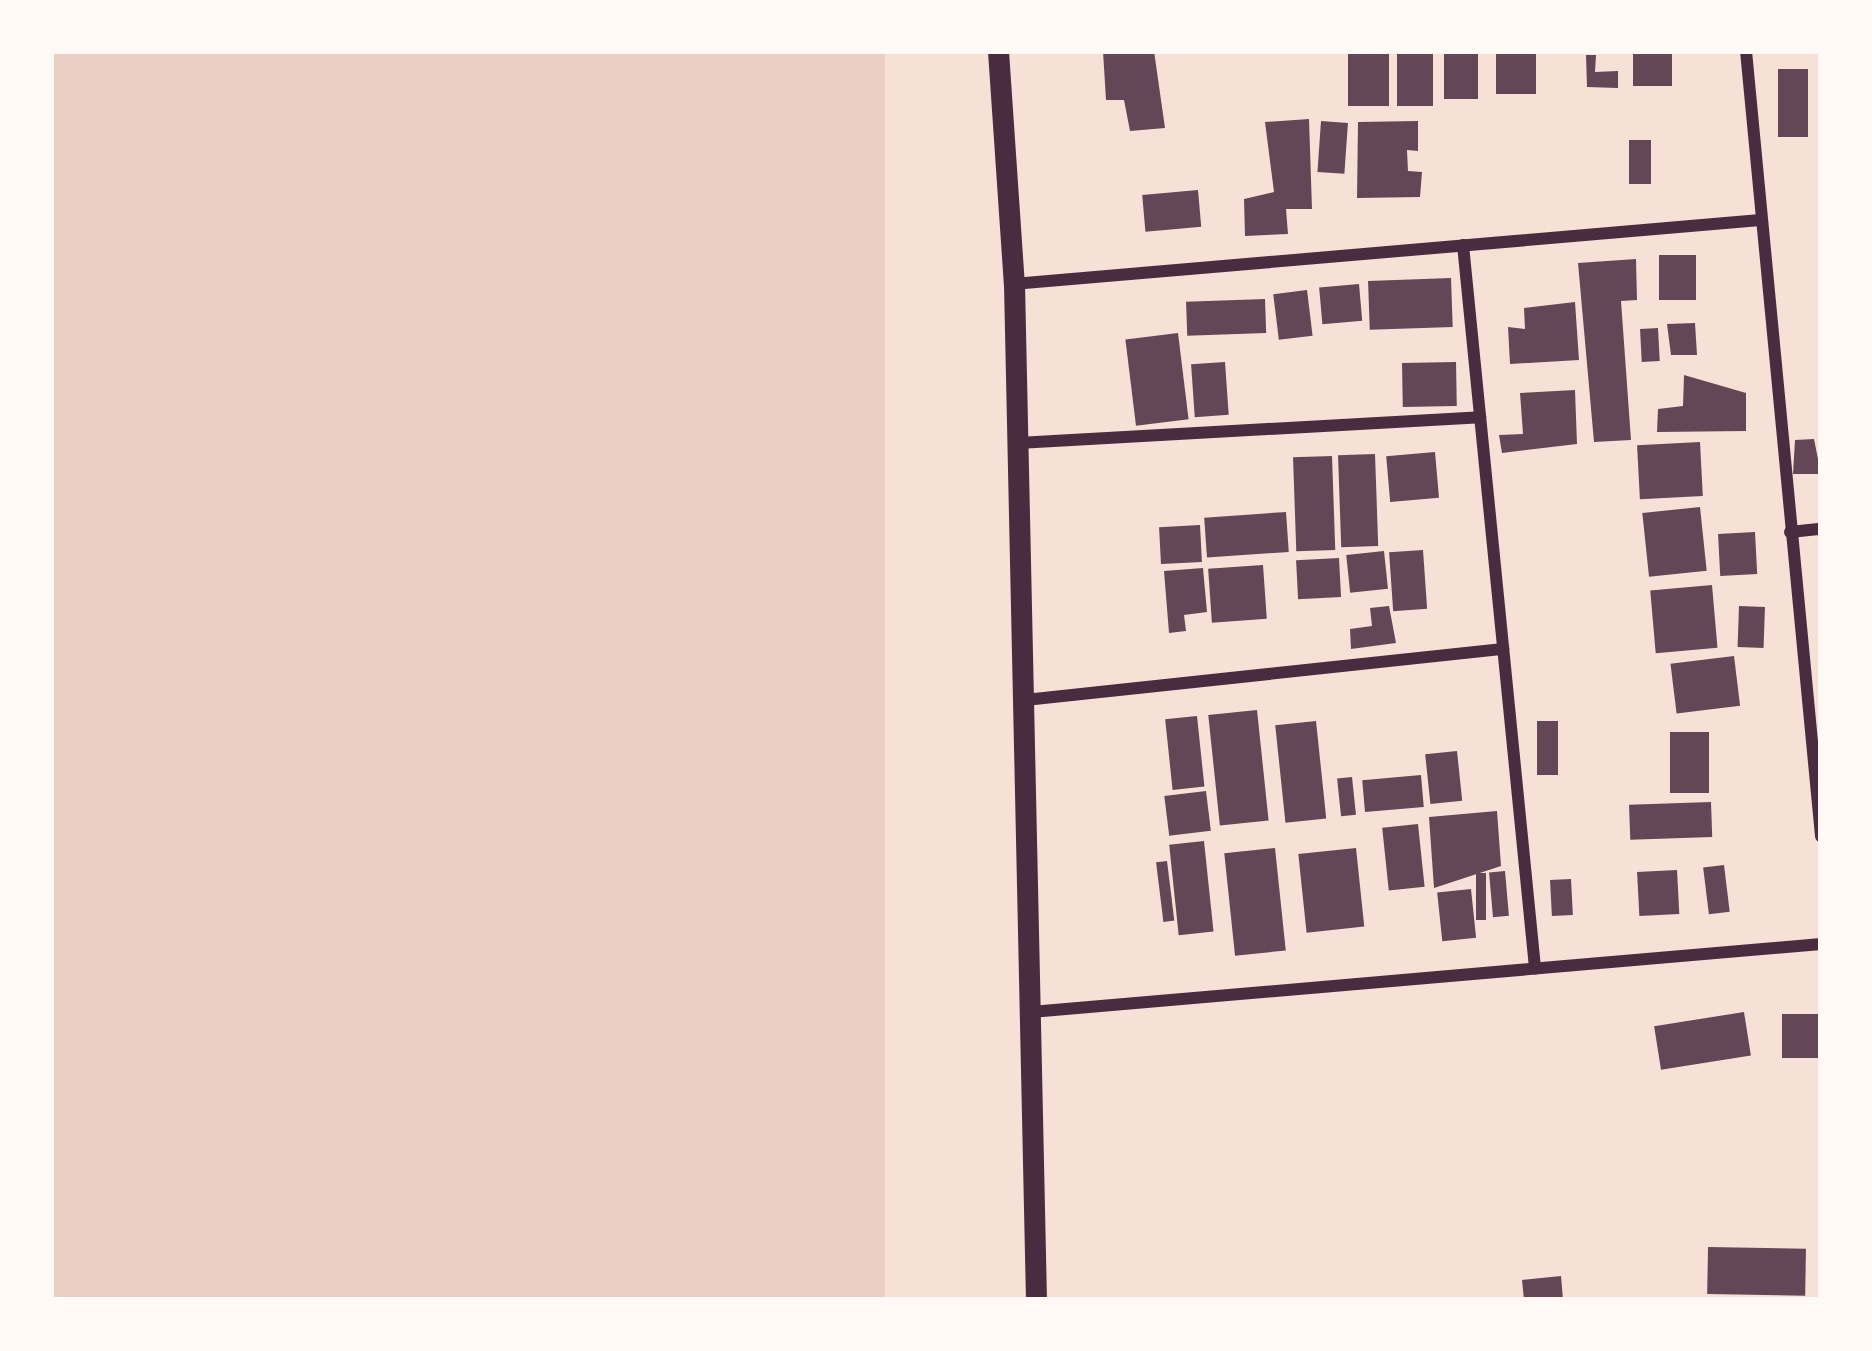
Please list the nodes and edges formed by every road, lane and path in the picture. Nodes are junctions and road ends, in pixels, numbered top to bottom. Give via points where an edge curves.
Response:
1 (998, 51) edge
2 (1746, 51) edge
3 (1760, 220) junction
4 (1463, 245) junction
5 (1014, 284) junction
6 (1480, 417) junction
7 (1018, 443) junction
8 (1821, 529) edge
9 (1790, 532) junction
10 (1503, 649) junction
11 (1025, 700) junction
12 (1821, 836) edge
13 (1821, 944) edge
14 (1535, 968) junction
15 (1031, 1012) junction
16 (1036, 1300) edge

1 - 5 street
2 - 3 street
3 - 4 street
3 - 9 street
4 - 5 street
4 - 6 street
5 - 7 street
6 - 7 street
6 - 10 street
7 - 11 street
8 - 9 street
9 - 12 street
10 - 11 street
10 - 14 street
11 - 15 street
13 - 14 street
14 - 15 street
15 - 16 street

